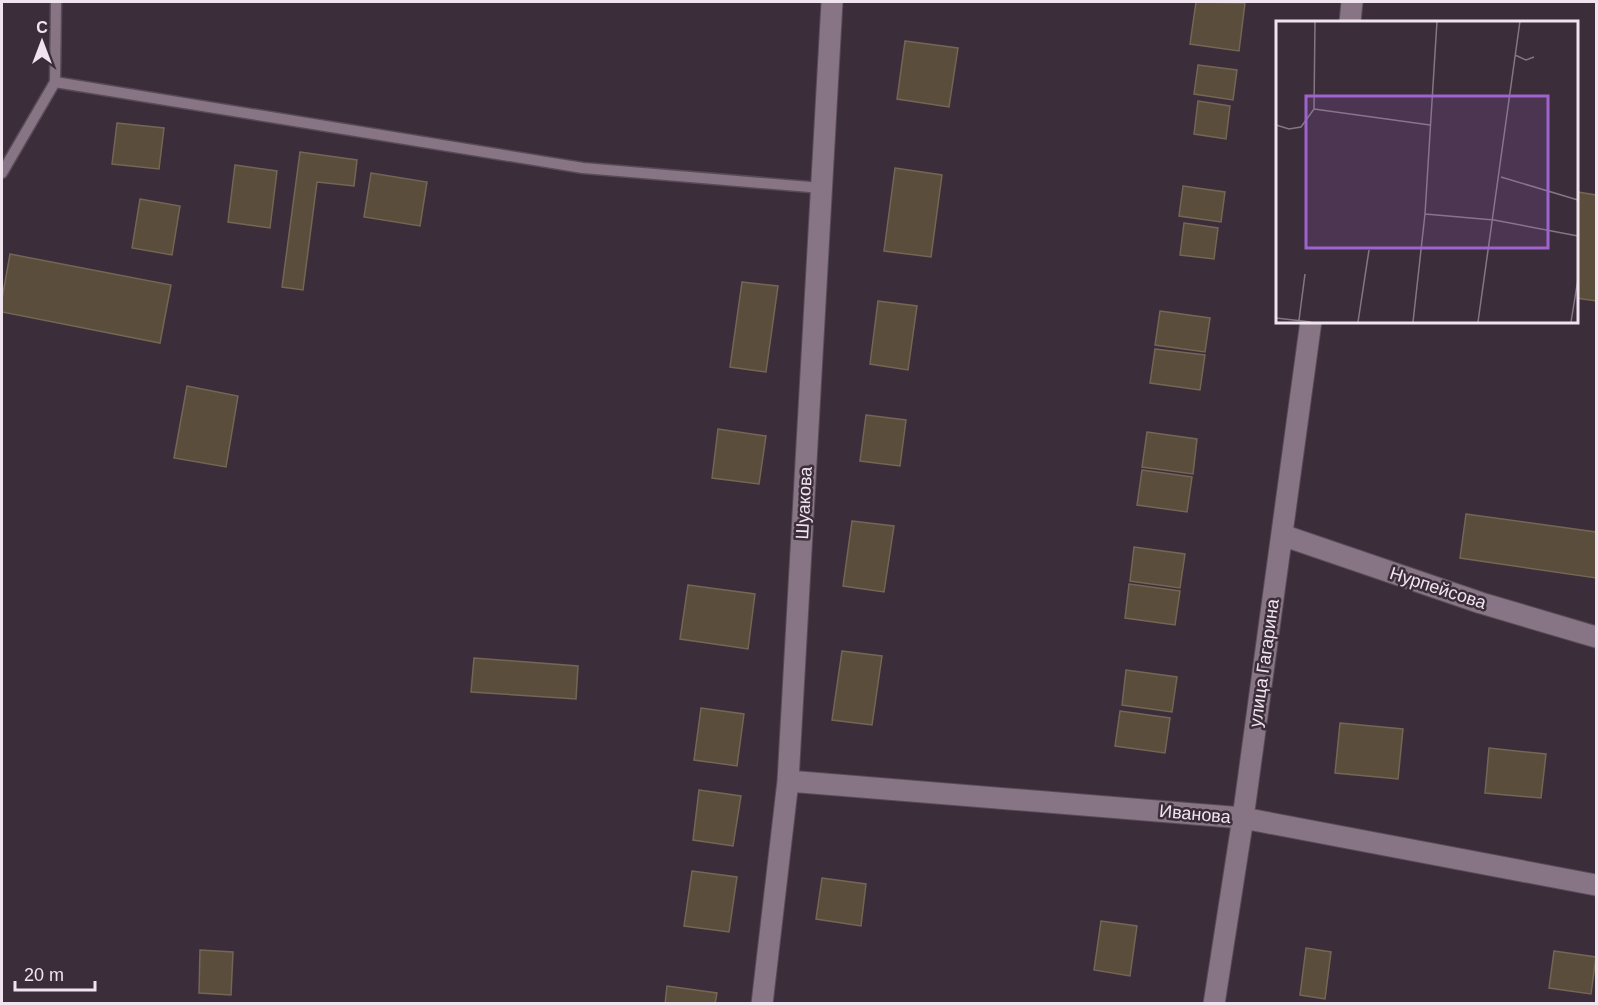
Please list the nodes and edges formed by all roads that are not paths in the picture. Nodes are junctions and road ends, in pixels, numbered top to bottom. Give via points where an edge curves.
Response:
1 (57, 2) edge
2 (832, 2) edge
3 (1352, 2) edge
4 (1350, 21) edge
5 (55, 82) junction
6 (2, 173) edge
7 (822, 188) junction
8 (1311, 322) edge
9 (1282, 536) junction
10 (1596, 637) edge
11 (788, 781) junction
12 (1243, 818) junction
13 (1596, 885) edge
14 (762, 1004) edge
15 (1214, 1004) edge

1 - 5 lane
2 - 7 street, Шуакова
3 - 4 street
5 - 6 lane
5 - 7 lane via 583,168
7 - 11 street, Шуакова
8 - 9 street, улица Гагарина
9 - 10 street, Нурпейсова
9 - 12 street, улица Гагарина
11 - 12 street, Иванова
11 - 14 street, Шуакова
12 - 13 street, Иванова
12 - 15 street, улица Гагарина

